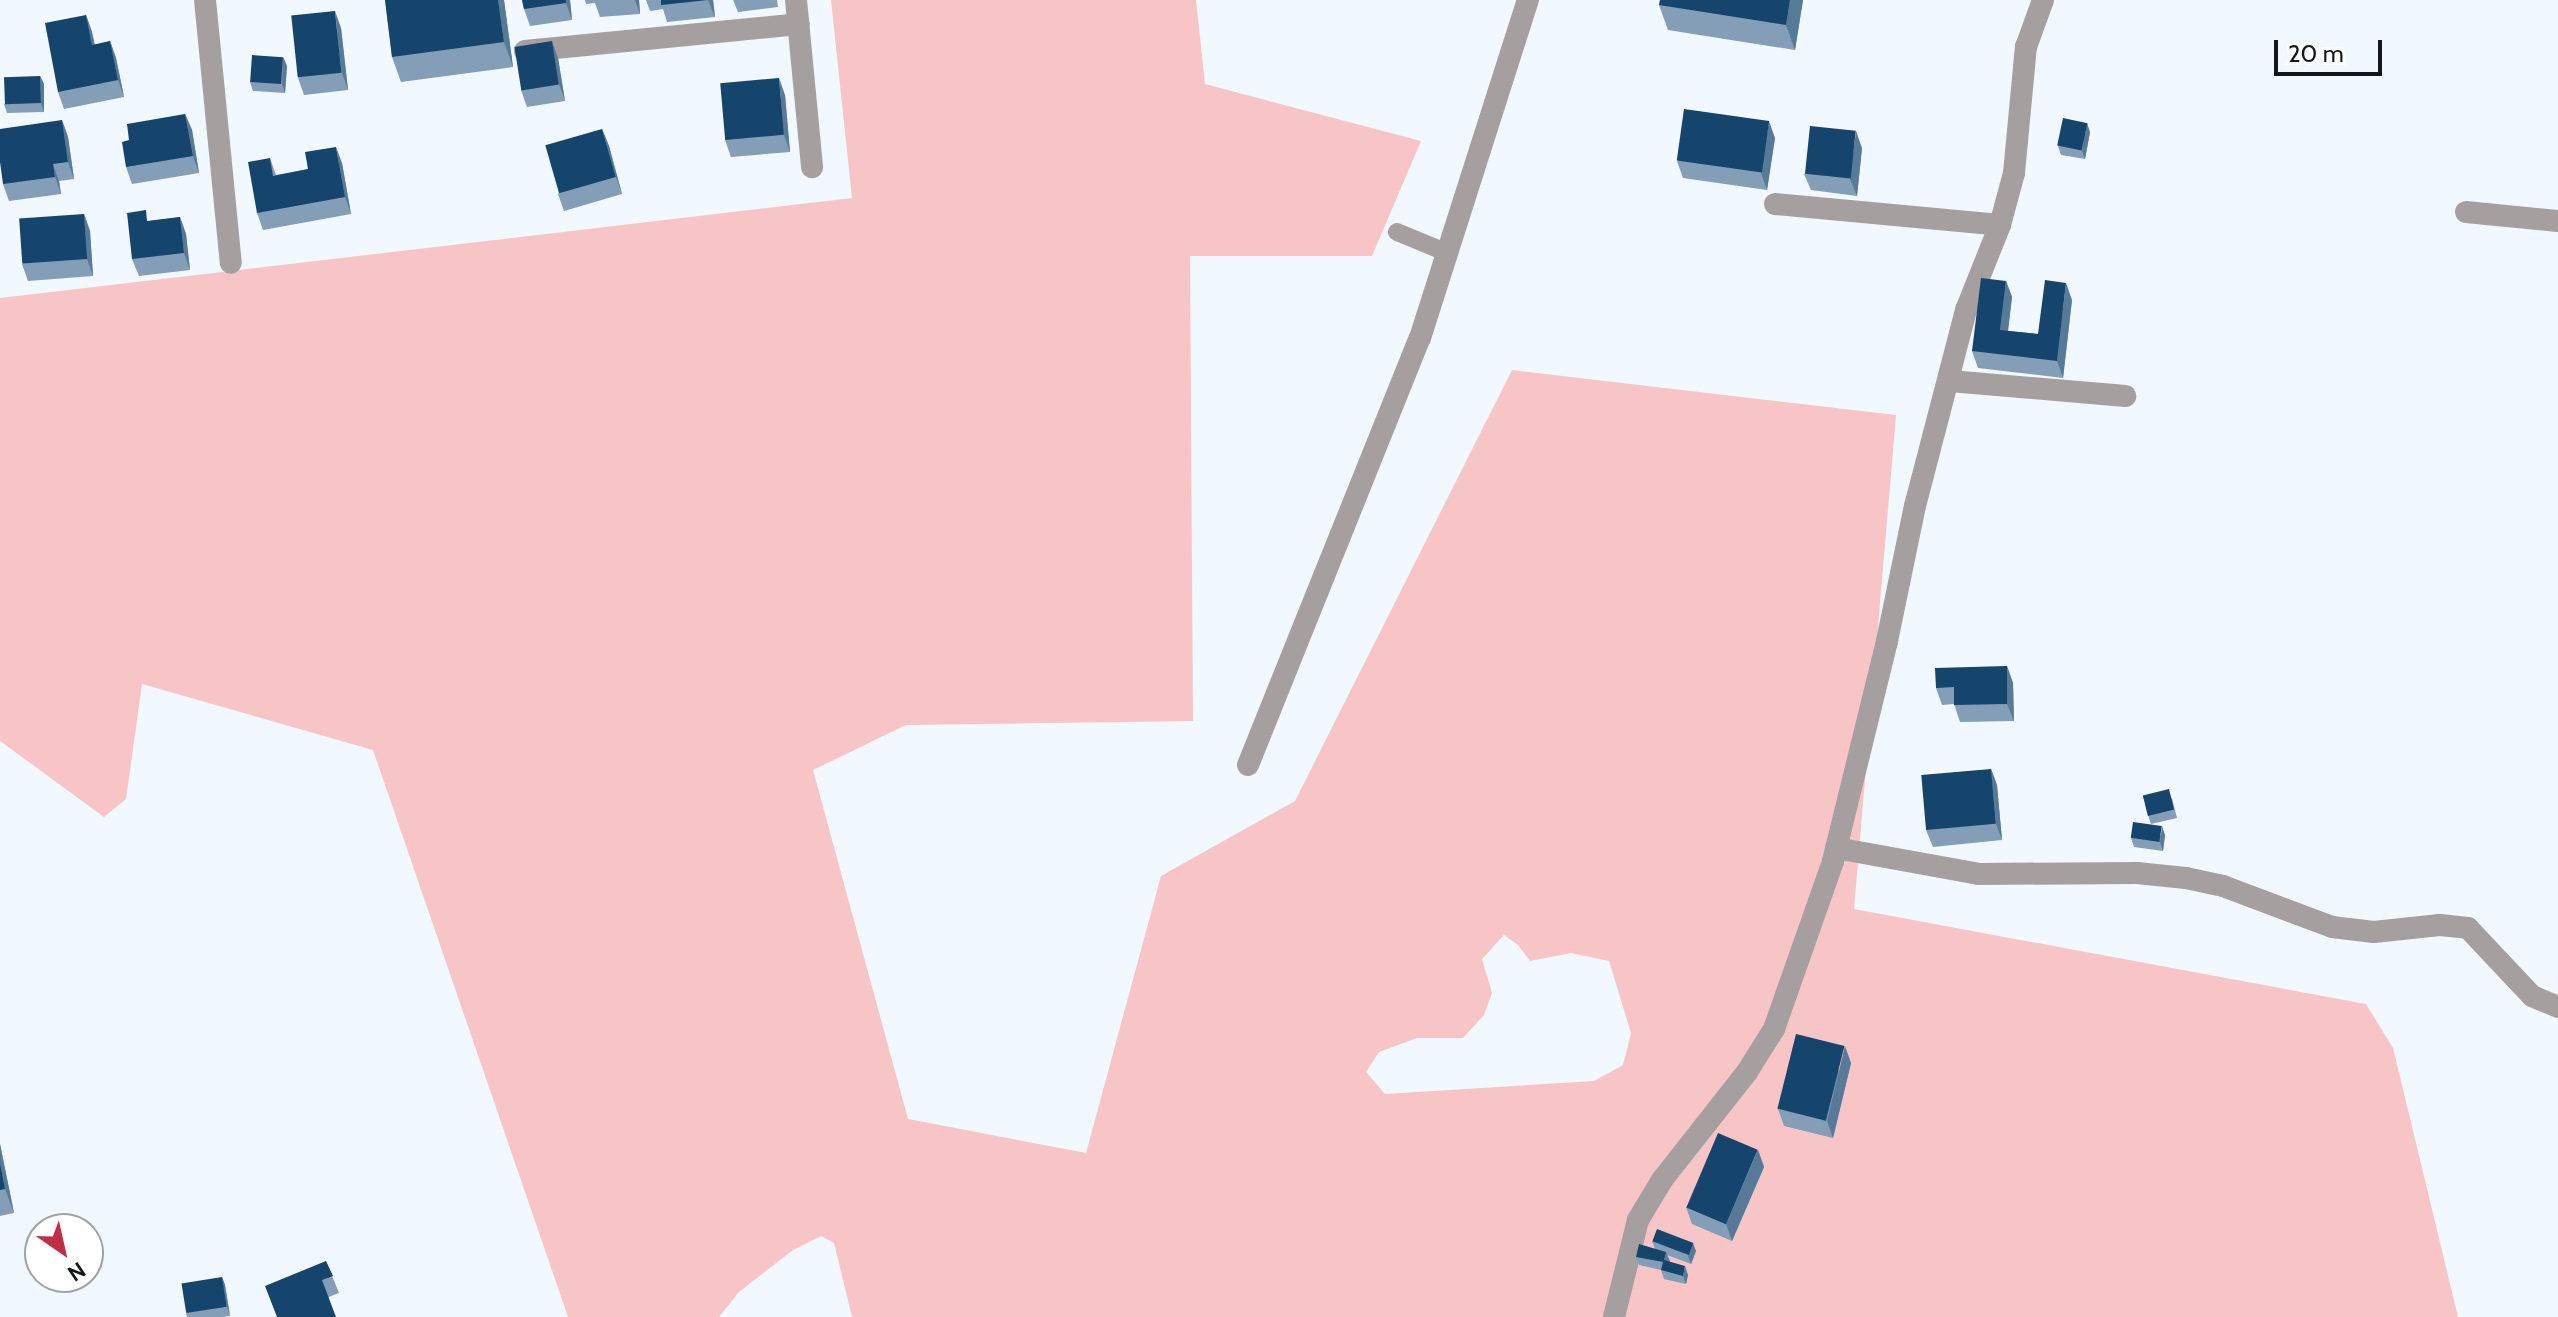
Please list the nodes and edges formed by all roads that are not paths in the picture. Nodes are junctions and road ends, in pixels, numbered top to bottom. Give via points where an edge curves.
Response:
1 (205, 0) edge
2 (796, 0) edge
3 (1528, 0) edge
4 (2043, 0) edge
5 (799, 24) junction
6 (523, 52) edge
7 (812, 167) dead end
8 (1775, 204) dead end
9 (2466, 212) dead end
10 (2558, 221) edge
11 (2000, 225) junction
12 (1397, 232) dead end
13 (1448, 253) junction
14 (231, 263) dead end
15 (1950, 381) junction
16 (2125, 396) dead end
17 (1248, 765) dead end
18 (1836, 848) junction
19 (2558, 1007) edge
20 (1614, 1317) edge

1 - 14 street
2 - 5 street
3 - 13 street
4 - 11 street via 2026,47 2014,173
5 - 6 street
5 - 7 street
8 - 11 street
9 - 10 street
11 - 15 street via 1966,310
12 - 13 lane
13 - 17 street via 1355,507
15 - 16 street
15 - 18 street via 1915,506
18 - 19 street via 1979,874 2137,873 2186,878 2223,886 2332,927 2374,932 2440,925 2468,928 2532,996
18 - 20 street via 1774,1029 1638,1220

